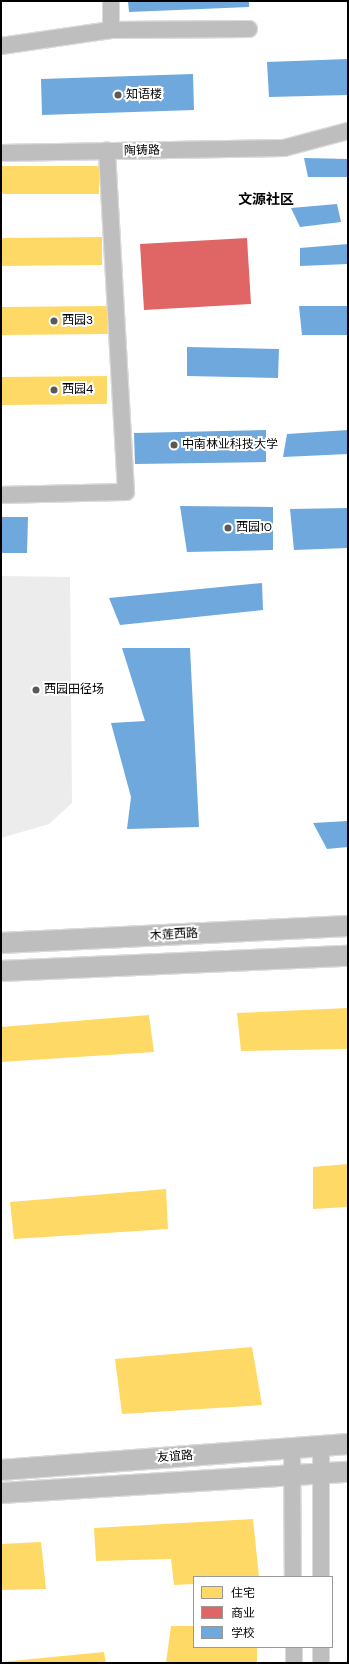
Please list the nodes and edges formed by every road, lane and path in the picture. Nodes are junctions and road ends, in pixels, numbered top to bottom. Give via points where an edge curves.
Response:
1 (110, 1) edge
2 (249, 28) dead end
3 (111, 30) junction
4 (1, 46) edge
5 (348, 131) edge
6 (107, 151) junction
7 (1, 153) edge
8 (1, 495) edge
9 (348, 926) edge
10 (1, 943) edge
11 (348, 956) edge
12 (1, 971) edge
13 (348, 1444) edge
14 (321, 1445) junction
15 (292, 1448) junction
16 (1, 1470) edge
17 (348, 1472) edge
18 (321, 1474) junction
19 (292, 1477) junction
20 (1, 1493) edge
21 (293, 1576) edge
22 (321, 1576) edge
23 (294, 1648) edge
24 (321, 1648) edge
25 (294, 1663) edge
26 (321, 1663) edge

1 - 3 street
2 - 3 street
3 - 4 street
5 - 6 street, 陶铸路 via 284,148
6 - 7 street, 陶铸路
6 - 8 street via 126,492
9 - 10 main road, 木莲西路
11 - 12 main road
13 - 14 main road, 友谊路
14 - 15 main road, 友谊路
14 - 18 street
15 - 16 main road, 友谊路
15 - 19 street
17 - 18 main road
18 - 19 main road
18 - 22 street
19 - 20 main road
19 - 21 street
23 - 25 street
24 - 26 street

